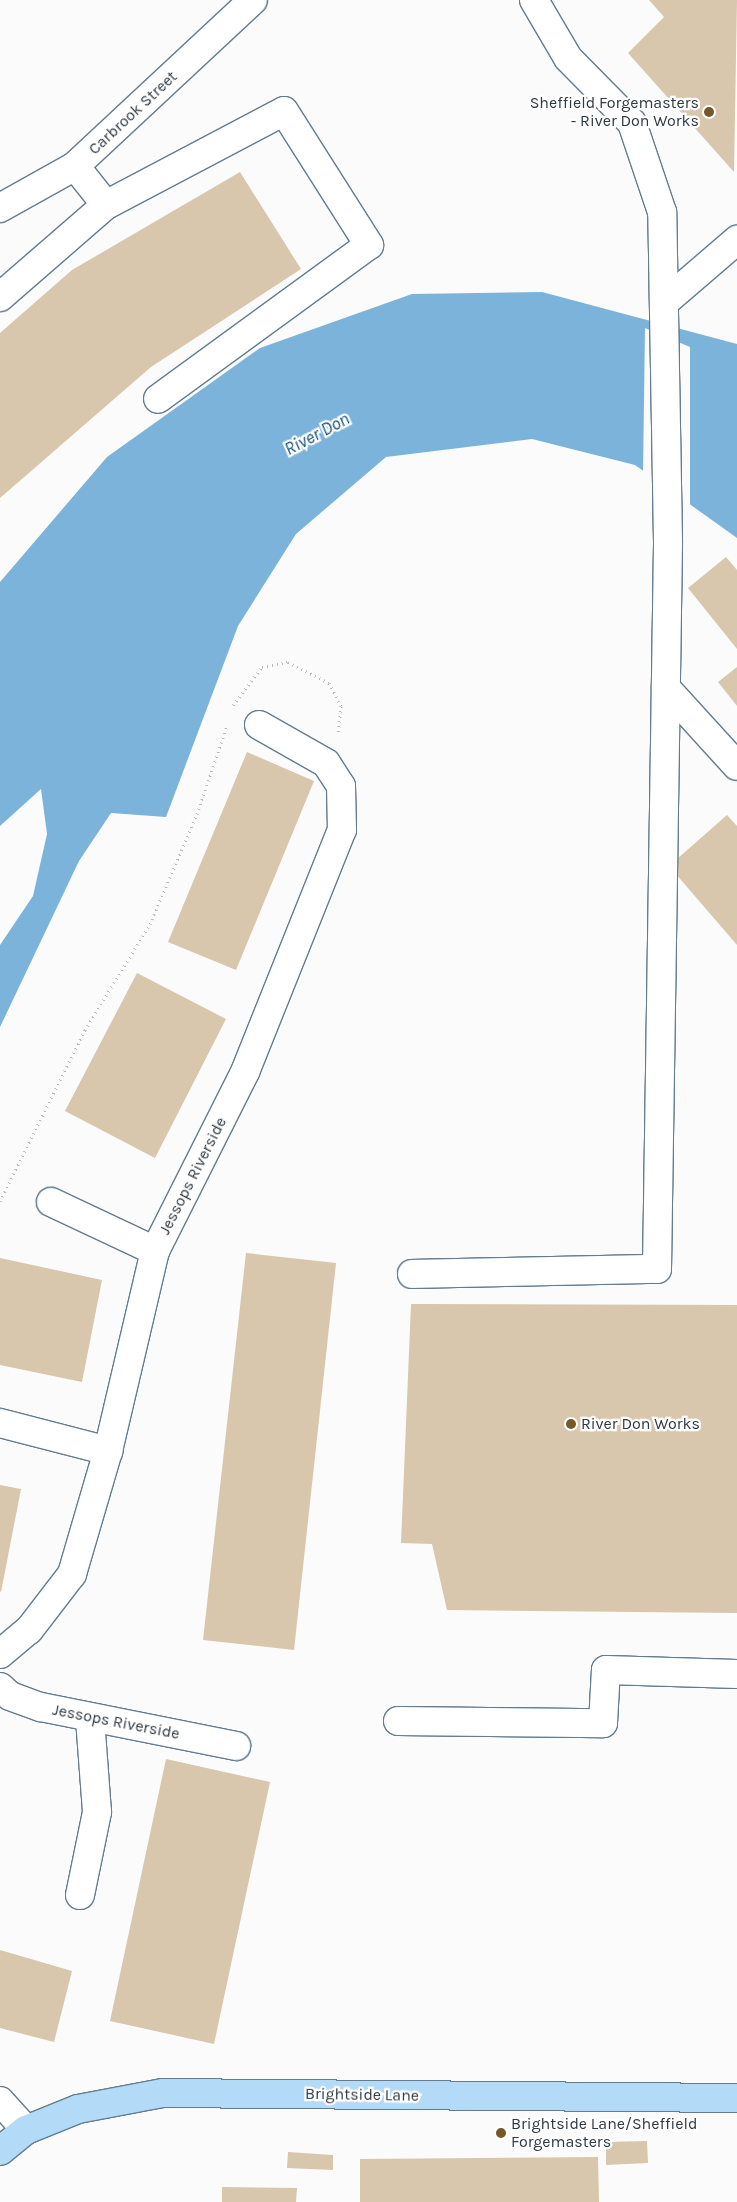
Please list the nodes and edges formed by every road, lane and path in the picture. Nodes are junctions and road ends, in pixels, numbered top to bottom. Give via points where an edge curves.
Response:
1 (253, 0) edge
2 (534, 0) edge
3 (75, 166) junction
4 (106, 205) junction
5 (0, 208) edge
6 (737, 240) edge
7 (0, 297) edge
8 (666, 301) junction
9 (158, 399) dead end
10 (666, 688) junction
11 (230, 714) dead end
12 (227, 723) dead end
13 (259, 725) dead end
14 (326, 762) junction
15 (737, 766) edge
16 (0, 1200) edge
17 (51, 1202) dead end
18 (155, 1251) junction
19 (412, 1274) dead end
20 (0, 1423) edge
21 (108, 1451) junction
22 (0, 1654) edge
23 (737, 1674) edge
24 (0, 1687) edge
25 (90, 1718) junction
26 (398, 1721) dead end
27 (236, 1746) dead end
28 (80, 1895) dead end
29 (737, 2098) edge
30 (0, 2101) edge
31 (26, 2130) junction
32 (0, 2151) edge

1 - 3 street, Carbrook Street
2 - 8 street via 568,58 632,123 662,212
3 - 4 street
3 - 5 street, Carbrook Street
4 - 7 street
4 - 9 street via 284,111 369,245
6 - 8 street
8 - 10 street
10 - 15 street
10 - 19 street via 657,1270
11 - 14 path via 236,696 262,667 288,662 329,683 341,706 338,736
12 - 16 path via 197,814 150,924 85,1030
13 - 14 street, Jessops Riverside
14 - 18 street, Jessops Riverside via 341,786 342,830 245,1072
17 - 18 street
18 - 21 street, Jessops Riverside
20 - 21 street
21 - 22 street, Jessops Riverside via 72,1574 29,1630
23 - 26 street via 606,1670 603,1723
24 - 25 street, Jessops Riverside via 33,1704
25 - 27 street, Jessops Riverside
25 - 28 street via 97,1812
29 - 31 main road, Brightside Lane via 163,2093 78,2108
30 - 31 street
31 - 32 main road, Brightside Lane

